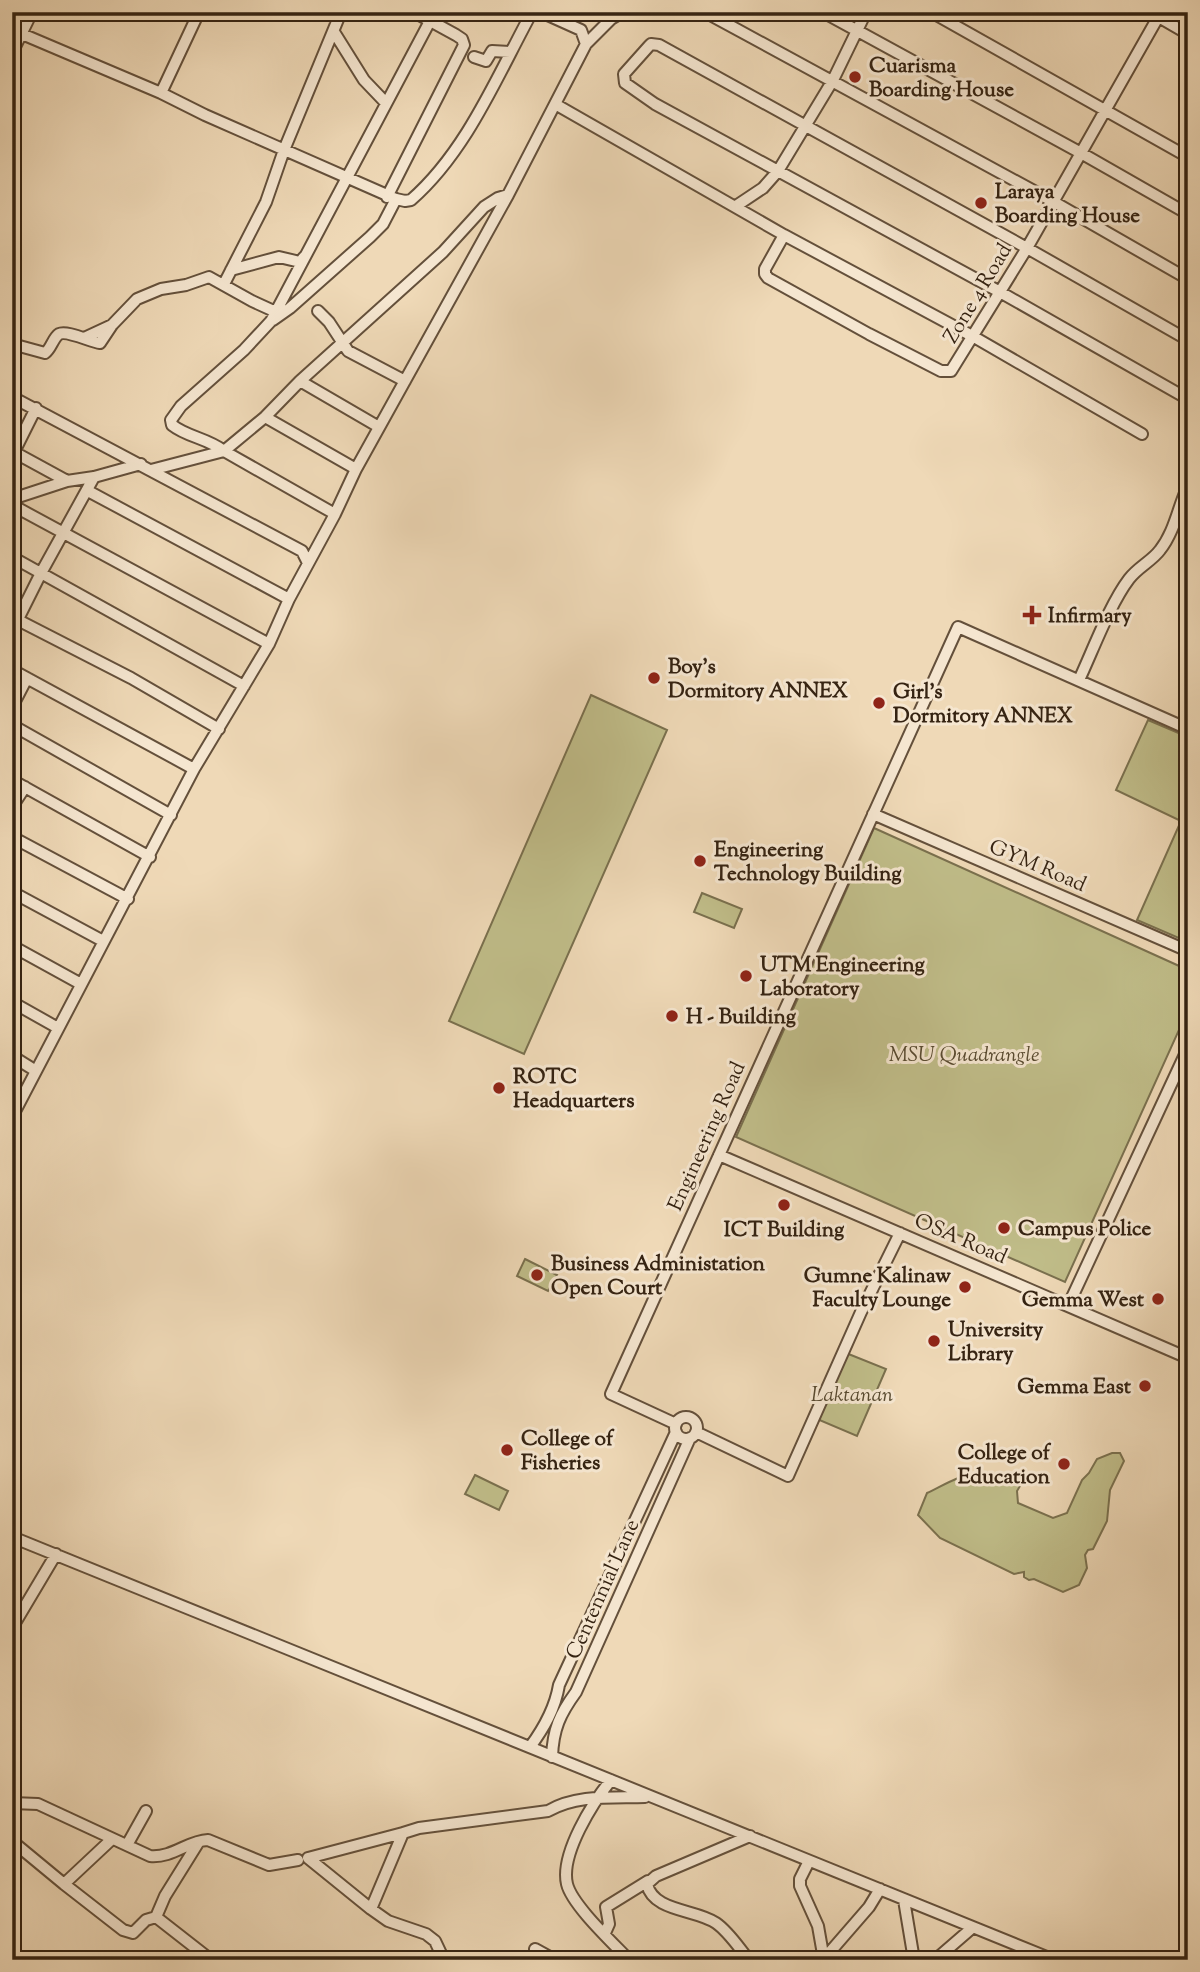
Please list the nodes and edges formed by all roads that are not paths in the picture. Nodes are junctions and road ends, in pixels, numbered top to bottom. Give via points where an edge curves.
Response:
1 (32, 12) edge
2 (199, 12) edge
3 (325, 12) edge
4 (414, 12) edge
5 (532, 12) edge
6 (541, 12) edge
7 (623, 12) edge
8 (705, 12) edge
9 (823, 12) edge
10 (866, 12) edge
11 (931, 12) edge
12 (1156, 14) edge
13 (340, 16) edge
14 (429, 21) junction
15 (857, 31) junction
16 (334, 32) junction
17 (22, 34) junction
18 (1188, 34) edge
19 (586, 44) junction
20 (510, 52) junction
21 (12, 53) edge
22 (474, 57) dead end
23 (833, 80) junction
24 (161, 93) junction
25 (385, 102) junction
26 (555, 104) junction
27 (1105, 110) junction
28 (806, 125) junction
29 (284, 150) junction
30 (1081, 153) junction
31 (1188, 157) edge
32 (778, 172) junction
33 (348, 178) junction
34 (508, 195) junction
35 (391, 198) junction
36 (1054, 202) junction
37 (736, 206) junction
38 (1188, 214) edge
39 (784, 235) junction
40 (1027, 248) junction
41 (307, 253) junction
42 (233, 267) junction
43 (209, 277) junction
44 (1188, 279) edge
45 (223, 284) junction
46 (1000, 292) junction
47 (318, 311) dead end
48 (274, 316) junction
49 (974, 337) junction
50 (1188, 340) edge
51 (12, 344) edge
52 (342, 344) junction
53 (300, 381) junction
54 (405, 381) junction
55 (12, 397) edge
56 (1188, 399) edge
57 (36, 408) junction
58 (265, 417) junction
59 (379, 427) junction
60 (1142, 434) dead end
61 (13, 451) edge
62 (224, 451) junction
63 (146, 467) junction
64 (356, 469) junction
65 (94, 477) junction
66 (67, 481) junction
67 (1188, 486) edge
68 (88, 491) junction
69 (12, 499) edge
70 (1184, 503) edge
71 (12, 505) edge
72 (335, 514) junction
73 (64, 532) junction
74 (316, 550) junction
75 (302, 551) junction
76 (12, 557) edge
77 (308, 563) junction
78 (41, 573) junction
79 (289, 599) junction
80 (15, 619) edge
81 (12, 631) edge
82 (269, 644) junction
83 (12, 670) edge
84 (27, 678) junction
85 (1079, 680) junction
86 (244, 686) junction
87 (12, 707) edge
88 (12, 725) edge
89 (219, 729) junction
90 (1188, 729) edge
91 (194, 769) junction
92 (12, 780) edge
93 (25, 787) junction
94 (12, 807) edge
95 (873, 814) junction
96 (171, 816) junction
97 (12, 837) edge
98 (150, 856) junction
99 (12, 891) edge
100 (128, 899) junction
101 (103, 941) junction
102 (12, 946) edge
103 (1188, 951) edge
104 (81, 984) junction
105 (12, 1002) edge
106 (58, 1028) junction
107 (1188, 1048) edge
108 (12, 1056) edge
109 (36, 1070) junction
110 (12, 1116) edge
111 (719, 1155) junction
112 (900, 1233) junction
113 (1068, 1306) junction
114 (1188, 1357) edge
115 (676, 1428) junction
116 (693, 1435) junction
117 (643, 1504) junction
118 (659, 1511) junction
119 (12, 1537) edge
120 (57, 1555) junction
121 (614, 1567) junction
122 (630, 1575) junction
123 (12, 1628) edge
124 (582, 1637) junction
125 (598, 1644) junction
126 (559, 1685) junction
127 (576, 1692) junction
128 (556, 1715) junction
129 (548, 1732) junction
130 (530, 1747) junction
131 (552, 1756) junction
132 (611, 1780) junction
133 (650, 1797) junction
134 (596, 1798) junction
135 (12, 1803) edge
136 (146, 1811) dead end
137 (403, 1833) junction
138 (750, 1836) junction
139 (112, 1839) junction
140 (12, 1841) edge
141 (200, 1841) junction
142 (127, 1845) junction
143 (298, 1860) dead end
144 (809, 1861) junction
145 (648, 1881) junction
146 (64, 1884) junction
147 (880, 1889) junction
148 (904, 1900) junction
149 (371, 1909) junction
150 (156, 1917) junction
151 (972, 1928) junction
152 (605, 1933) junction
153 (535, 1949) dead end
154 (823, 1959) edge
155 (211, 1960) edge
156 (444, 1960) edge
157 (555, 1960) edge
158 (629, 1960) edge
159 (749, 1960) edge
160 (914, 1960) edge
161 (935, 1960) edge
162 (1054, 1960) edge

1 - 17 street
2 - 24 street
3 - 13 street
4 - 14 street
5 - 20 street
6 - 19 street via 581,30
7 - 19 street
8 - 23 street
9 - 15 street
10 - 15 street
11 - 27 street
12 - 18 street
12 - 27 street, Zone 4 Road
13 - 16 street
14 - 25 street
14 - 35 street via 462,39 464,47
15 - 23 street
15 - 30 street
16 - 25 street via 364,80
16 - 29 street
17 - 21 street
17 - 24 street
19 - 26 street
20 - 22 street via 492,51 486,61
20 - 35 street via 446,163 411,200
23 - 28 street
23 - 36 street
24 - 29 street
25 - 33 street
26 - 34 street
26 - 37 street
27 - 30 street, Zone 4 Road
27 - 31 street
28 - 32 street
28 - 32 street via 656,44 624,74 625,83 655,104
28 - 40 street
29 - 33 street
29 - 42 street via 267,202
30 - 36 street, Zone 4 Road
30 - 38 street
32 - 37 street
32 - 46 street
33 - 35 street
33 - 41 street
34 - 52 street via 484,206 443,251
34 - 54 street
35 - 48 street via 383,224 290,308
36 - 40 street, Zone 4 Road
36 - 44 street
37 - 39 street
39 - 49 street
39 - 49 street, Zone 4 Road via 765,274 869,334 946,373
40 - 46 street, Zone 4 Road
40 - 50 street
41 - 42 street via 300,262 278,257
41 - 48 street
42 - 43 street
42 - 45 street
43 - 45 street
43 - 51 street via 142,296 112,325 84,338 61,333 45,353
45 - 48 street
46 - 49 street, Zone 4 Road
46 - 56 street
47 - 52 street
48 - 62 street via 244,351 172,417 177,429
49 - 60 street
52 - 53 street
52 - 54 street via 353,355
53 - 58 street
53 - 59 street
54 - 59 street
55 - 57 street
57 - 61 street
57 - 63 street
58 - 62 street
58 - 64 street
59 - 64 street
61 - 66 street
62 - 63 street
62 - 72 street
63 - 65 street
63 - 75 street
64 - 72 street
65 - 66 street
65 - 68 street
66 - 69 street
67 - 70 street
68 - 73 street
68 - 79 street
70 - 85 street via 1161,550 1140,566 1122,589
71 - 73 street
72 - 74 street
73 - 78 street
73 - 82 street
74 - 75 street
74 - 77 street
75 - 77 street
76 - 78 street
77 - 79 street
78 - 80 street
78 - 86 street
79 - 82 street
80 - 81 street
80 - 89 street
82 - 86 street
83 - 84 street
84 - 87 street
84 - 91 street
85 - 90 street
85 - 95 street, Engineering Road via 958,627
86 - 89 street
88 - 96 street
89 - 91 street
91 - 96 street
92 - 93 street
93 - 94 street
93 - 98 street
95 - 103 street, GYM Road
95 - 111 street, Engineering Road
96 - 98 street
97 - 100 street
98 - 100 street
99 - 101 street
100 - 101 street
101 - 104 street
102 - 104 street
104 - 106 street
105 - 106 street
106 - 109 street
107 - 113 street
108 - 109 street
109 - 110 street
111 - 112 street, OSA Road
111 - 115 street, Engineering Road via 611,1394
112 - 113 street, OSA Road
112 - 116 street via 788,1476
113 - 114 street, OSA Road
115 - 116 street via 681,1437
115 - 116 street via 682,1418 692,1418 696,1423
115 - 117 street, Centennial Lane
116 - 118 street, Centennial Lane
117 - 118 street
117 - 121 street, Centennial Lane
118 - 122 street, Centennial Lane
119 - 120 street
120 - 123 street
120 - 130 street
121 - 122 street
121 - 124 street, Centennial Lane
122 - 125 street, Centennial Lane
124 - 125 street
124 - 126 street, Centennial Lane
125 - 127 street, Centennial Lane
126 - 127 street
126 - 128 street, Centennial Lane
127 - 128 street, Centennial Lane
128 - 129 street, Centennial Lane
129 - 130 street, Centennial Lane
129 - 131 street, Centennial Lane
130 - 131 street
131 - 132 street
132 - 133 street
132 - 134 street
133 - 134 street
133 - 138 street
134 - 137 street via 563,1802 548,1811
134 - 152 street via 576,1834 566,1882
135 - 139 street via 37,1804
136 - 142 street
137 - 149 street
137 - 149 street via 308,1858
138 - 144 street
138 - 145 street
139 - 142 street
139 - 146 street
140 - 146 street
141 - 142 street via 160,1857
141 - 143 street via 208,1840 269,1865
141 - 150 street
144 - 147 street
144 - 154 street via 800,1886 818,1926
145 - 152 street via 606,1907 610,1924
145 - 159 street via 654,1898 717,1923
146 - 150 street via 129,1933
147 - 148 street
147 - 154 street
148 - 151 street
148 - 160 street
149 - 156 street via 426,1934
150 - 155 street
151 - 161 street
151 - 162 street
152 - 158 street
153 - 157 street

